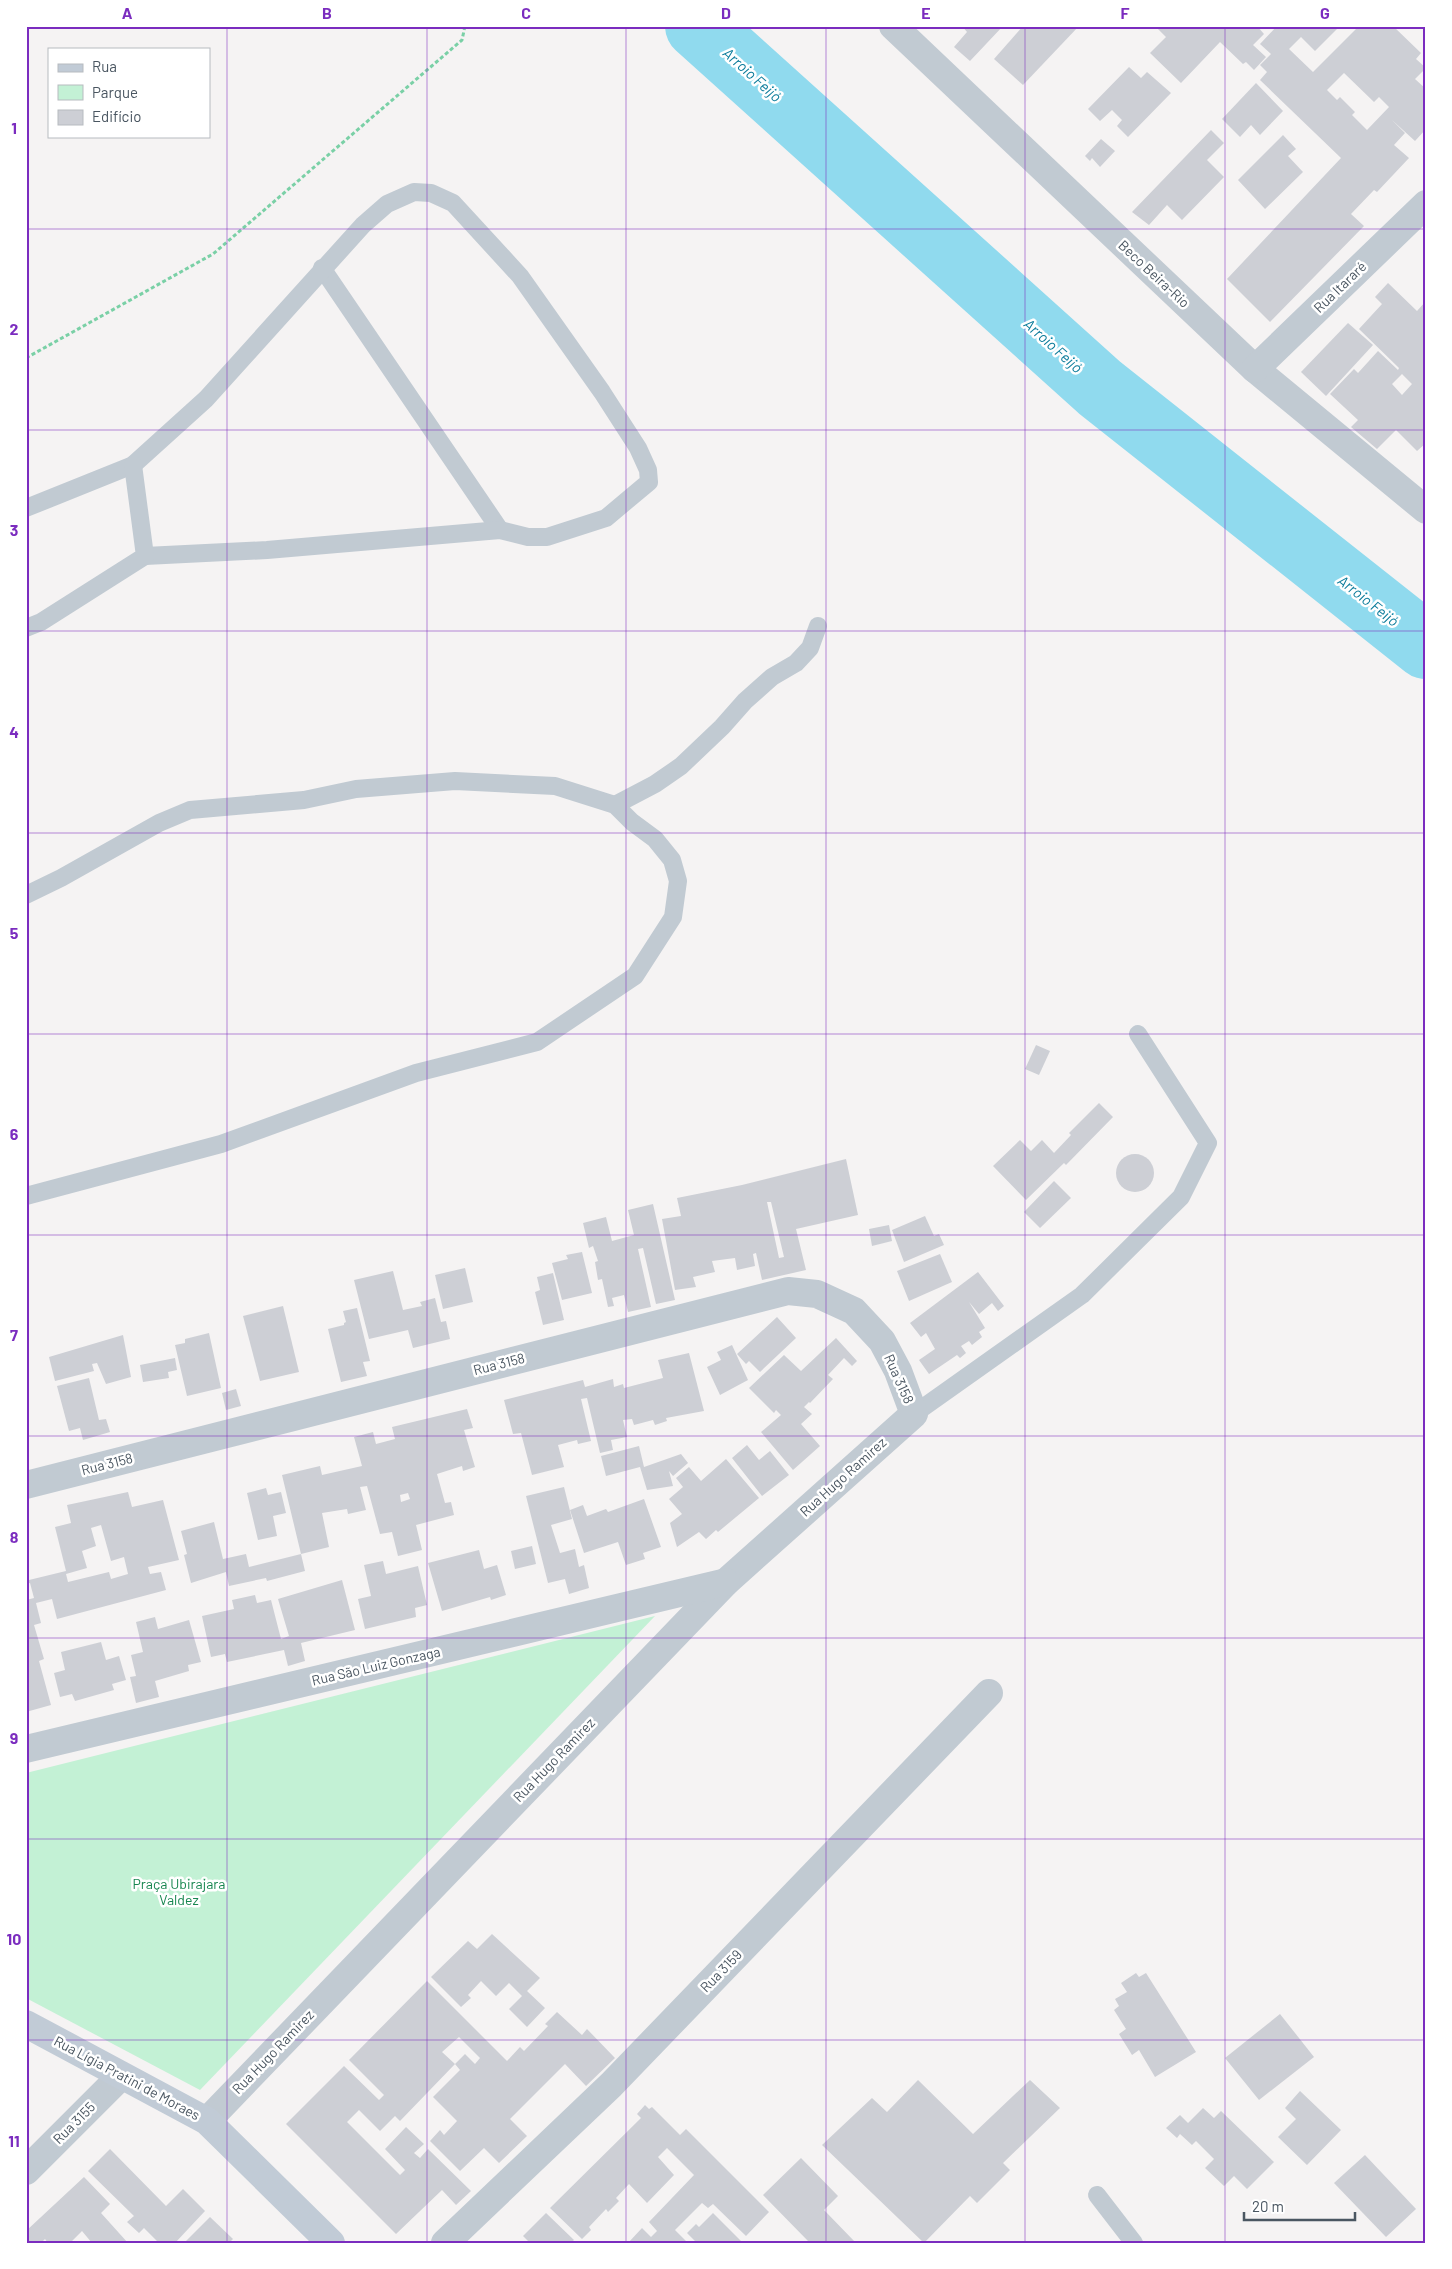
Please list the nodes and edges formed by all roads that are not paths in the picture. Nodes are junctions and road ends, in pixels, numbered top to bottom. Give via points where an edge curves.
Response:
1 (893, 26) edge
2 (1426, 204) edge
3 (322, 268) junction
4 (1255, 369) junction
5 (133, 465) junction
6 (26, 508) edge
7 (1426, 510) edge
8 (500, 530) junction
9 (145, 556) junction
10 (818, 626) dead end
11 (26, 628) edge
12 (615, 805) junction
13 (26, 894) edge
14 (1138, 1034) dead end
15 (26, 1196) edge
16 (914, 1414) junction
17 (26, 1485) edge
18 (726, 1582) junction
19 (989, 1693) dead end
20 (26, 1749) edge
21 (26, 2024) edge
22 (121, 2076) junction
23 (208, 2121) junction
24 (26, 2171) edge
25 (1097, 2195) dead end
26 (331, 2243) edge
27 (445, 2243) edge
28 (1134, 2243) edge

1 - 4 street, Beco Beira-Rio
2 - 4 street, Rua Itararé
3 - 5 lane via 206,400
3 - 8 lane
3 - 8 lane via 386,204 414,192 430,193 453,203 520,276 602,392 638,448 648,470 649,482 606,518 547,537 528,537
4 - 7 street, Beco Beira-Rio
5 - 6 lane
5 - 9 lane
8 - 9 lane via 267,550
9 - 11 lane via 41,622
10 - 12 lane via 810,648 796,663 745,701 681,766
12 - 13 lane via 555,786 455,781 356,789 304,800 190,810 159,823
12 - 15 lane via 655,838 672,860 678,881 673,917 635,976 596,1004 537,1042 416,1073 220,1144
14 - 16 lane via 1208,1143 1181,1197 1082,1295
16 - 17 street, Rua 3158 via 898,1371 882,1341 854,1311 817,1294 788,1291
16 - 18 street, Rua Hugo Ramirez
18 - 20 street, Rua São Luiz Gonzaga
18 - 23 street, Rua Hugo Ramirez
19 - 27 street, Rua 3159 via 611,2085
21 - 22 street, Rua Lígia Pratini de Moraes
22 - 23 street, Rua Lígia Pratini de Moraes
22 - 24 street, Rua 3155
23 - 26 street, Rua Lígia Pratini de Moraes
25 - 28 lane

